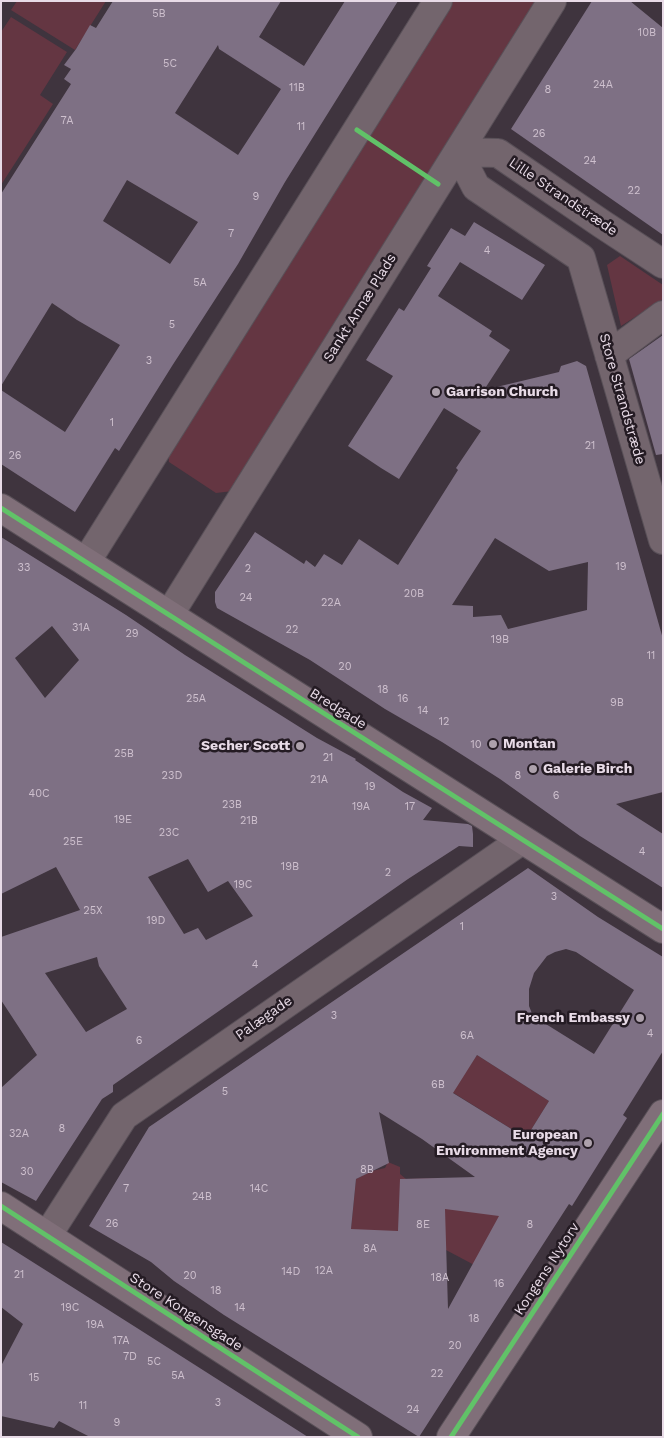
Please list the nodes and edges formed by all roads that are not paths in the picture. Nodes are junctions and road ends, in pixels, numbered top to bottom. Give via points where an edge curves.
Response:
1 (438, 1) edge
2 (552, 1) edge
3 (458, 152) junction
4 (602, 224) junction
5 (581, 258) junction
6 (663, 264) edge
7 (663, 315) edge
8 (610, 355) junction
9 (1, 508) edge
10 (663, 540) edge
11 (86, 562) junction
12 (169, 615) junction
13 (522, 840) junction
14 (663, 930) edge
15 (663, 1114) edge
16 (1, 1206) edge
17 (47, 1236) junction
18 (358, 1437) edge
19 (451, 1437) edge

1 - 11 street
2 - 3 street, Sankt Annæ Plads
3 - 4 street, Lille Strandstræde via 498,153
3 - 5 street via 476,187
3 - 12 street, Sankt Annæ Plads
4 - 5 street
4 - 6 street, Lille Strandstræde
5 - 8 street, Store Strandstræde
7 - 8 street
8 - 10 street, Store Strandstræde
9 - 11 main road, Bredgade
11 - 12 main road, Bredgade
12 - 13 main road, Bredgade
13 - 14 main road, Bredgade
13 - 17 street, Palægade via 124,1116
15 - 19 main road, Kongens Nytorv
16 - 17 main road, Store Kongensgade
17 - 18 main road, Store Kongensgade

